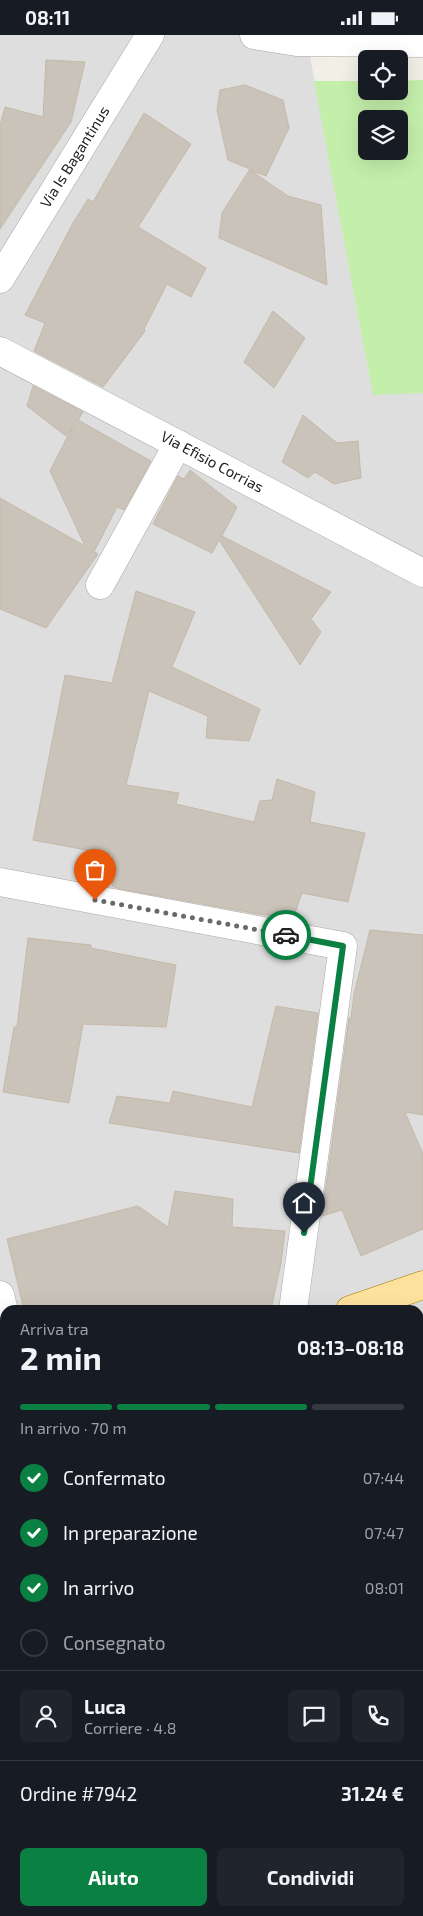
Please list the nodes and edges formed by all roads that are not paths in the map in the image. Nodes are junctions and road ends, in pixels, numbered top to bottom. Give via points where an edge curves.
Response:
1 (150, 35) edge
2 (254, 35) edge
3 (423, 43) edge
4 (0, 279) edge
5 (0, 351) edge
6 (178, 444) junction
7 (423, 573) edge
8 (100, 585) dead end
9 (0, 883) edge
10 (423, 1285) edge
11 (294, 1305) edge
12 (365, 1305) edge

1 - 4 street, Via Is Bagantinus
2 - 3 street via 297,42
5 - 6 street, Via Efisio Corrias
6 - 7 street, Via Efisio Corrias
6 - 8 street
9 - 11 street via 343,946
10 - 12 main road

